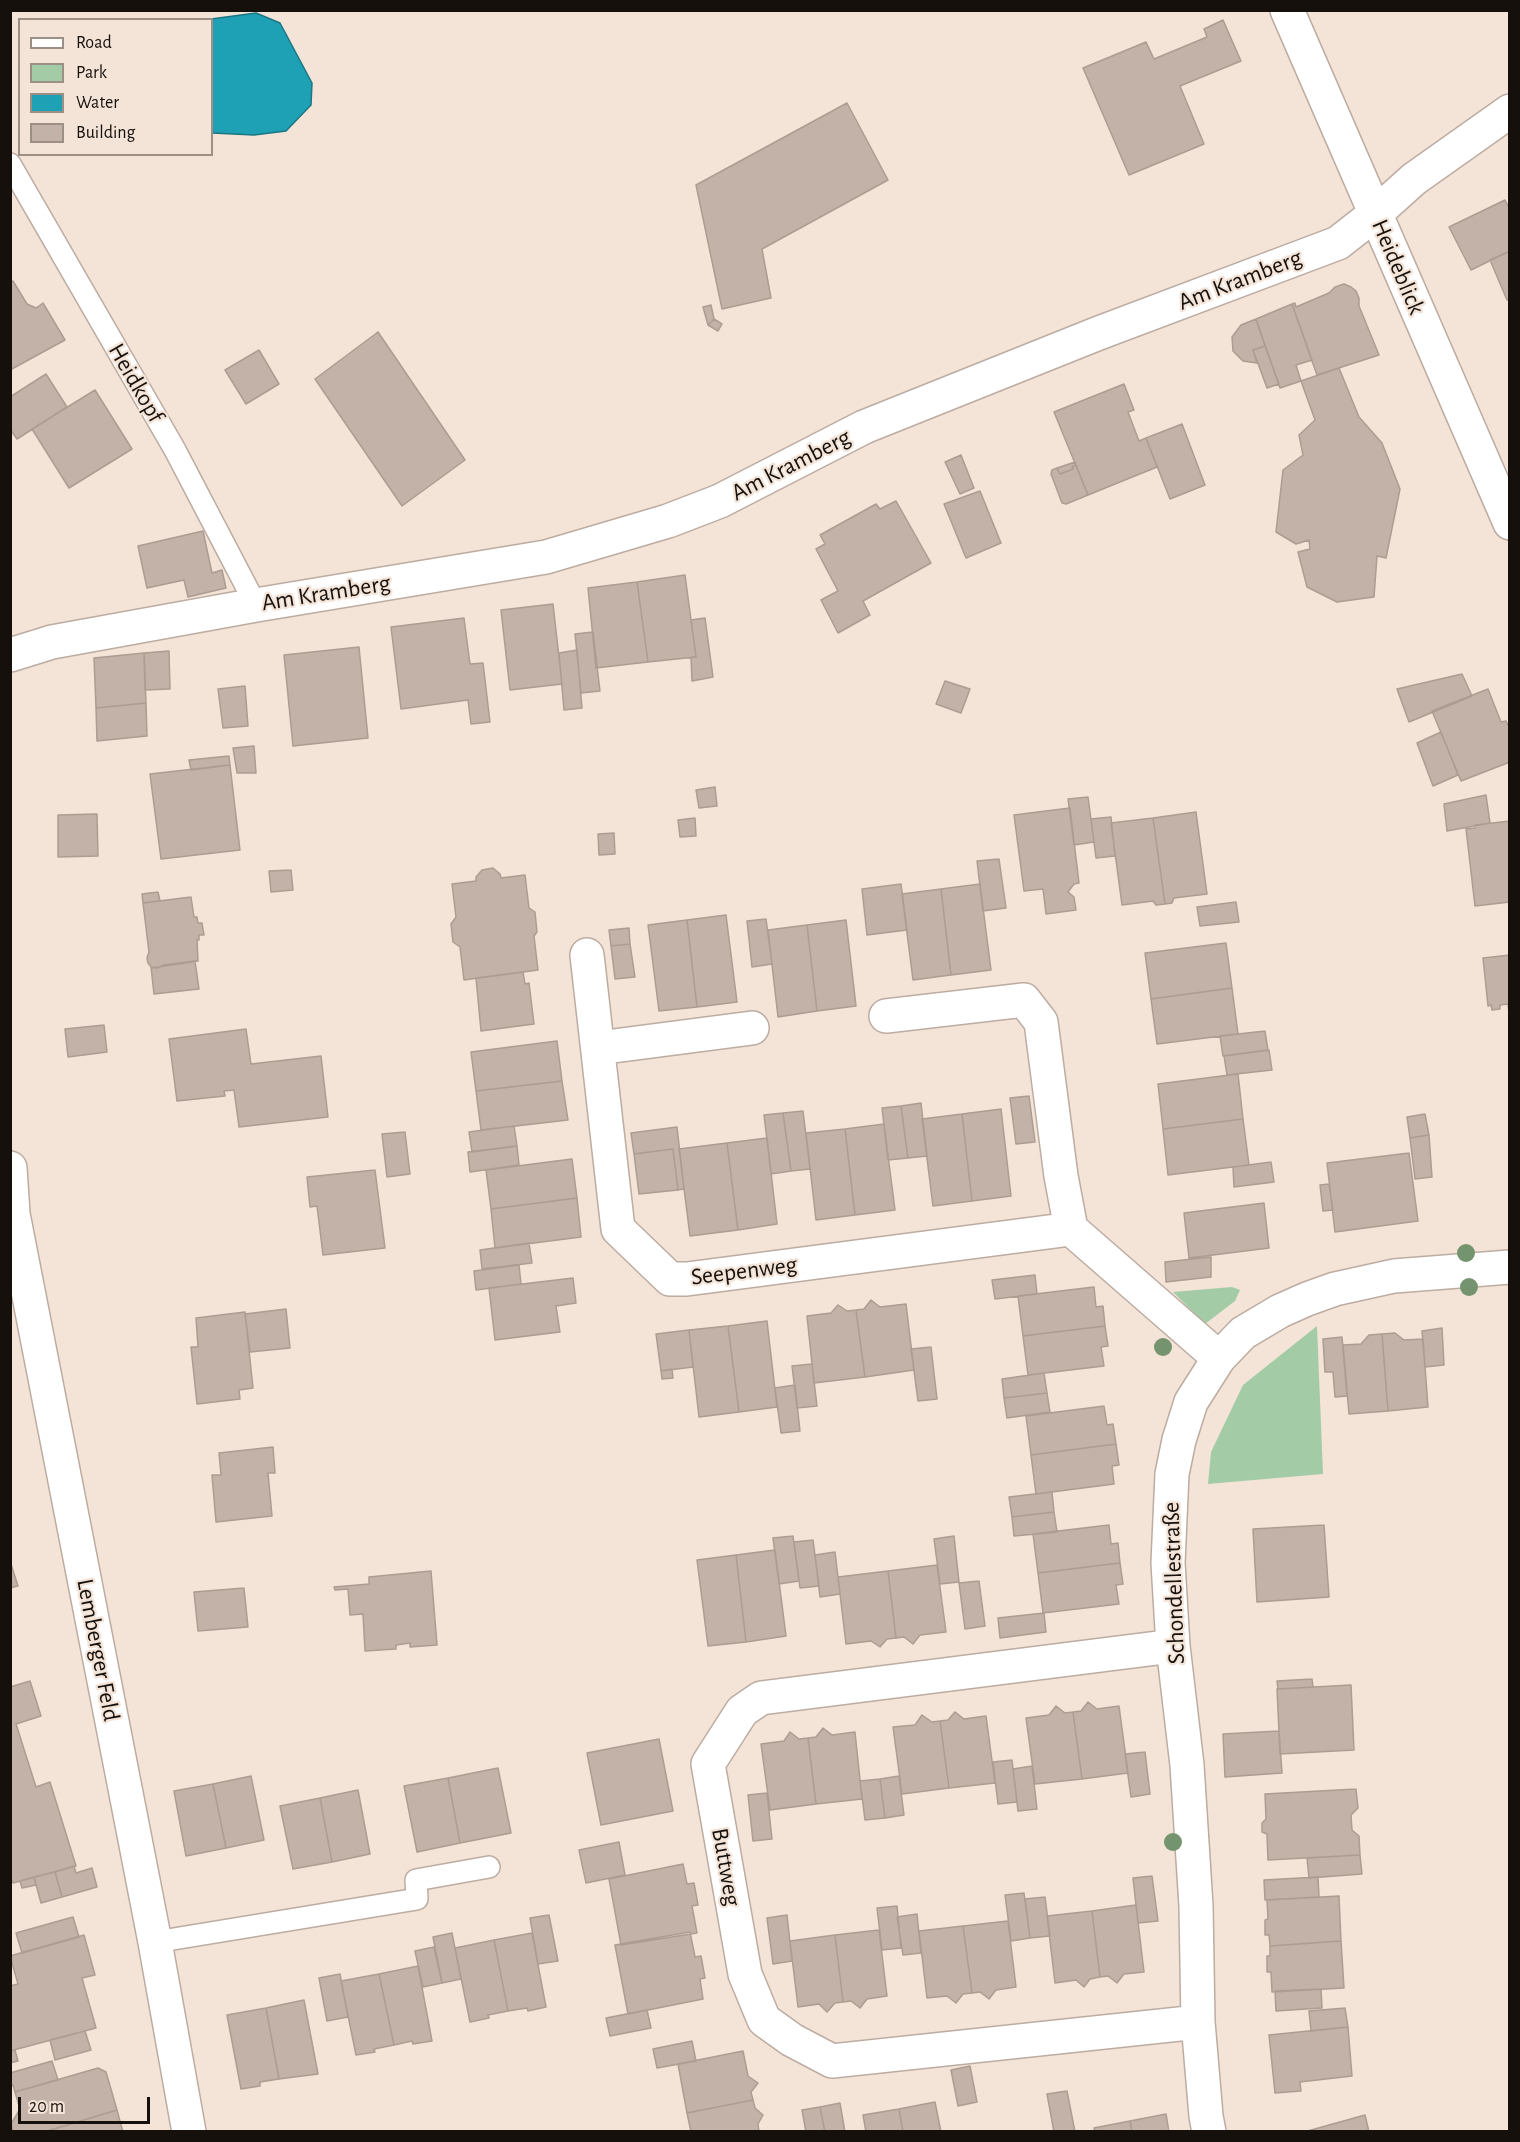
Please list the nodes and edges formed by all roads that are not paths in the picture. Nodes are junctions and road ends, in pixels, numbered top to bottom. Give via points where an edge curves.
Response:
1 (1287, 10) edge
2 (1509, 111) edge
3 (10, 164) edge
4 (1375, 214) junction
5 (1509, 523) edge
6 (256, 605) junction
7 (10, 655) edge
8 (587, 956) dead end
9 (886, 1016) dead end
10 (753, 1028) dead end
11 (598, 1048) junction
12 (10, 1168) edge
13 (1071, 1229) junction
14 (1509, 1267) edge
15 (1219, 1358) junction
16 (1173, 1646) junction
17 (489, 1867) dead end
18 (156, 1942) junction
19 (1198, 2022) junction
20 (189, 2132) edge
21 (1209, 2132) edge

1 - 4 street, Heideblick
2 - 4 street, Am Kramberg via 1413,179
3 - 6 lane, Heidkopf via 175,450
4 - 5 street, Heideblick
4 - 6 street, Am Kramberg via 1338,243 864,427 720,501 668,521 546,557
6 - 7 street, Am Kramberg via 52,642
8 - 11 street, Seepenweg
9 - 13 street via 1024,1000 1041,1022
10 - 11 street
11 - 13 street, Seepenweg via 618,1228 670,1279
12 - 18 street, Lemberger Feld via 13,1214
13 - 15 street
14 - 15 street, Schondellestraße via 1394,1276 1335,1289 1261,1322
15 - 16 street, Schondellestraße via 1191,1402 1172,1474 1168,1563
16 - 19 street, Schondellestraße via 1187,1766
16 - 19 street, Buttweg via 760,1698 742,1711 708,1764 745,1974 764,2020 792,2040 832,2061
17 - 18 lane via 416,1880 417,1899
18 - 20 street, Lemberger Feld
19 - 21 street, Schondellestraße

